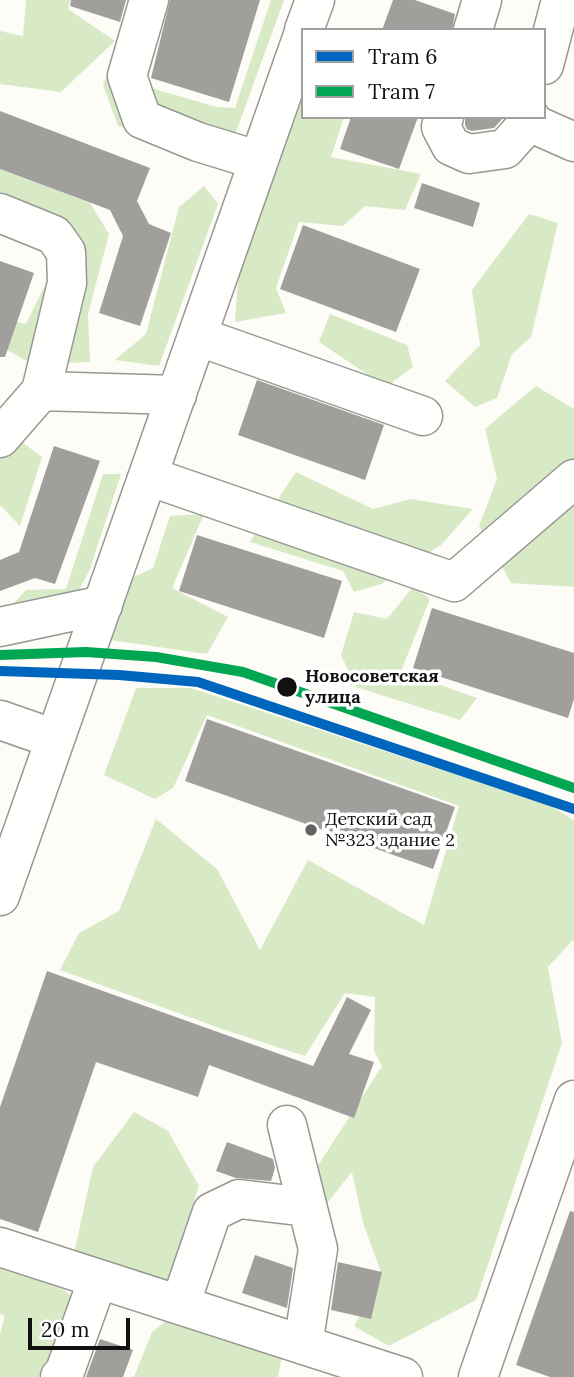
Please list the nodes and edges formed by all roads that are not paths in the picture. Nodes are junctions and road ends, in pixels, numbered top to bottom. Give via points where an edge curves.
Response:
1 (149, 0) edge
2 (315, 0) edge
3 (482, 0) edge
4 (561, 0) edge
5 (305, 28) edge
6 (474, 28) edge
7 (301, 40) edge
8 (546, 57) edge
9 (443, 119) edge
10 (530, 119) edge
11 (574, 142) edge
12 (257, 160) junction
13 (0, 213) edge
14 (197, 336) junction
15 (41, 391) junction
16 (177, 395) junction
17 (423, 416) dead end
18 (0, 438) edge
19 (148, 476) junction
20 (574, 480) edge
21 (103, 605) junction
22 (0, 627) edge
23 (0, 720) edge
24 (55, 740) junction
25 (0, 896) edge
26 (574, 1100) edge
27 (287, 1125) dead end
28 (307, 1207) junction
29 (0, 1247) edge
30 (98, 1279) junction
31 (180, 1305) junction
32 (303, 1345) junction
33 (60, 1377) edge
34 (403, 1377) edge
35 (478, 1377) edge

1 - 12 street via 127,76 142,119
2 - 5 street
3 - 6 street
4 - 8 street
7 - 12 street
9 - 10 street via 441,127 451,146 470,154 505,149
10 - 11 street
12 - 14 street
13 - 15 street via 54,235 66,252 67,283
14 - 16 street
14 - 17 street
15 - 16 street
15 - 18 street
16 - 19 street
19 - 20 street via 454,582
19 - 21 street
21 - 22 street
21 - 24 street
23 - 24 street
24 - 25 street
26 - 35 street
27 - 28 street
28 - 31 street via 239,1199 212,1212
28 - 32 street via 318,1249
29 - 30 street
30 - 31 street
30 - 33 street
31 - 32 street
32 - 34 street

